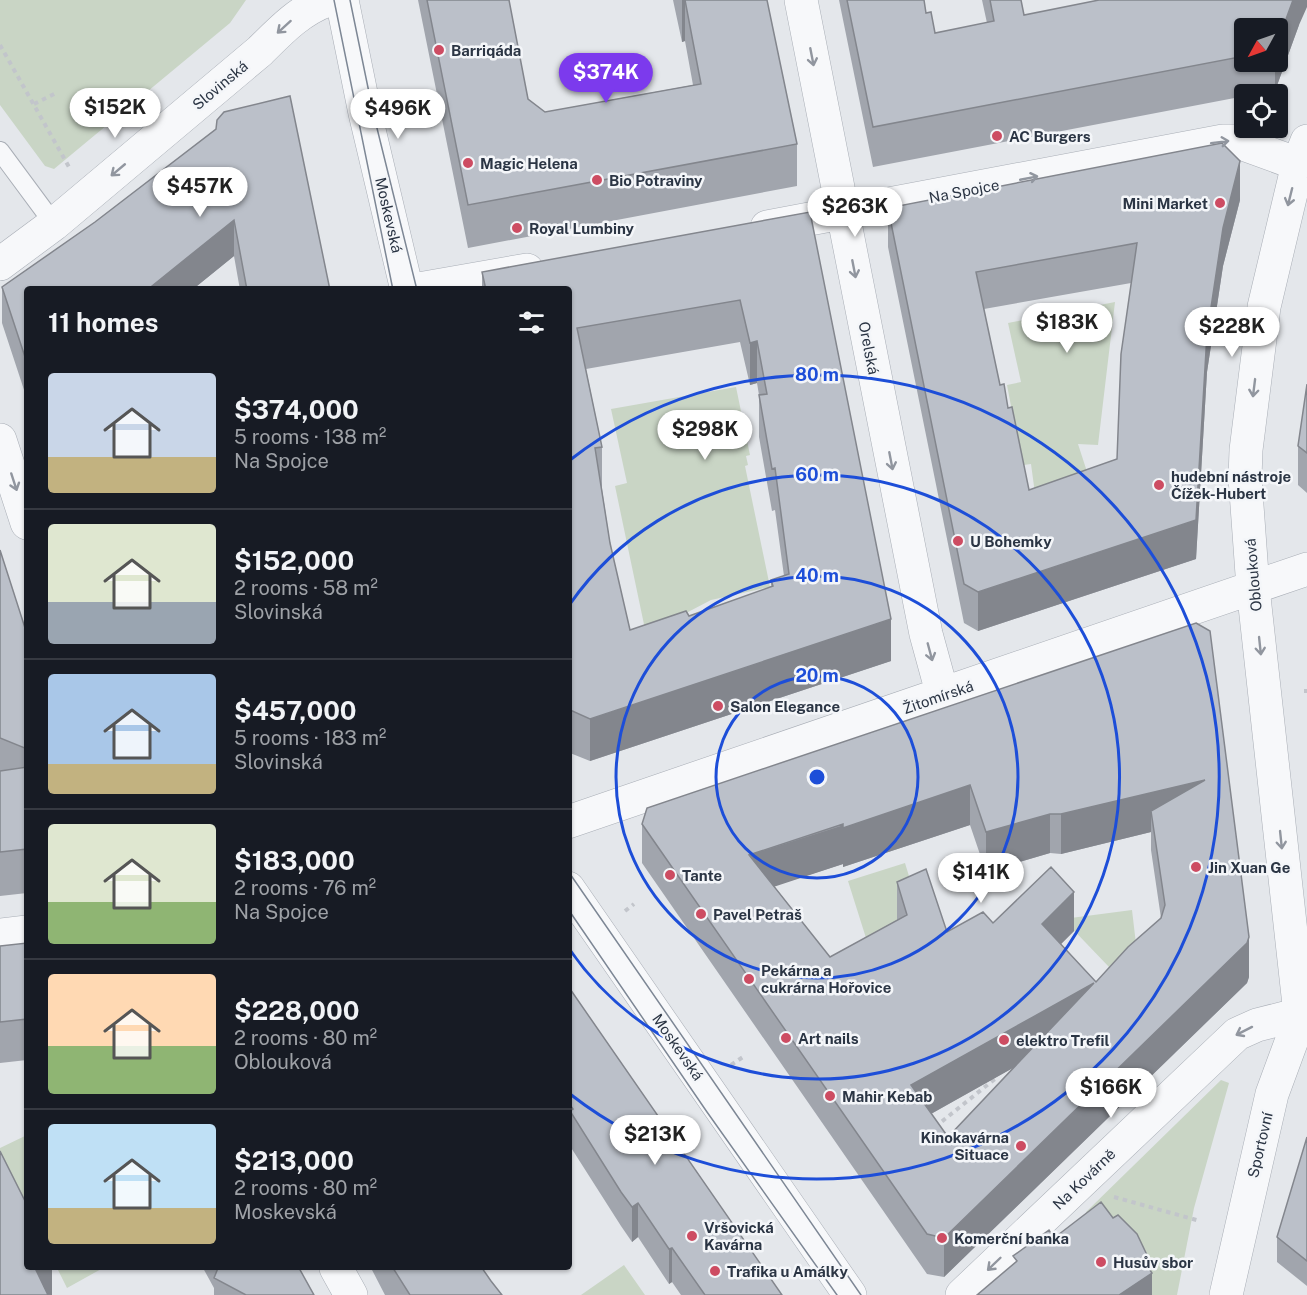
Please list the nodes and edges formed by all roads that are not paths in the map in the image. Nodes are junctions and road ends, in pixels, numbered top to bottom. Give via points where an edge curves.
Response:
1 (328, 0) edge
2 (342, 0) edge
3 (801, 0) edge
4 (0, 151) edge
5 (1302, 153) edge
6 (843, 214) junction
7 (54, 224) junction
8 (738, 232) edge
9 (0, 264) edge
10 (554, 265) edge
11 (406, 286) edge
12 (436, 286) edge
13 (0, 440) edge
14 (24, 514) edge
15 (1307, 569) edge
16 (1253, 588) junction
17 (943, 696) junction
18 (572, 821) edge
19 (572, 894) edge
20 (24, 932) edge
21 (0, 935) edge
22 (1303, 1006) edge
23 (337, 1270) edge
24 (351, 1295) edge
25 (850, 1295) edge
26 (962, 1295) edge
27 (1226, 1295) edge

1 -> 7 street, Slovinská via 311,6 284,26 260,51
2 - 11 street, Moskevská
3 -> 6 street, Orelská
4 - 7 lane
6 -> 5 street, Na Spojce via 1223,141
5 -> 16 street, Oblouková via 1264,307 1246,450
6 - 8 street, Na Spojce
6 -> 17 street, Orelská via 926,634
7 - 9 street, Slovinská
10 - 12 street
13 -> 14 street
15 - 16 street, Žitomírská
16 - 17 street, Žitomírská
16 -> 22 street, Oblouková
17 - 18 street, Žitomírská
19 - 25 street, Moskevská
20 - 21 street
22 -> 26 street, Na Kovárně via 1237,1034
22 - 27 street, Sportovní via 1272,1094
23 - 24 street

